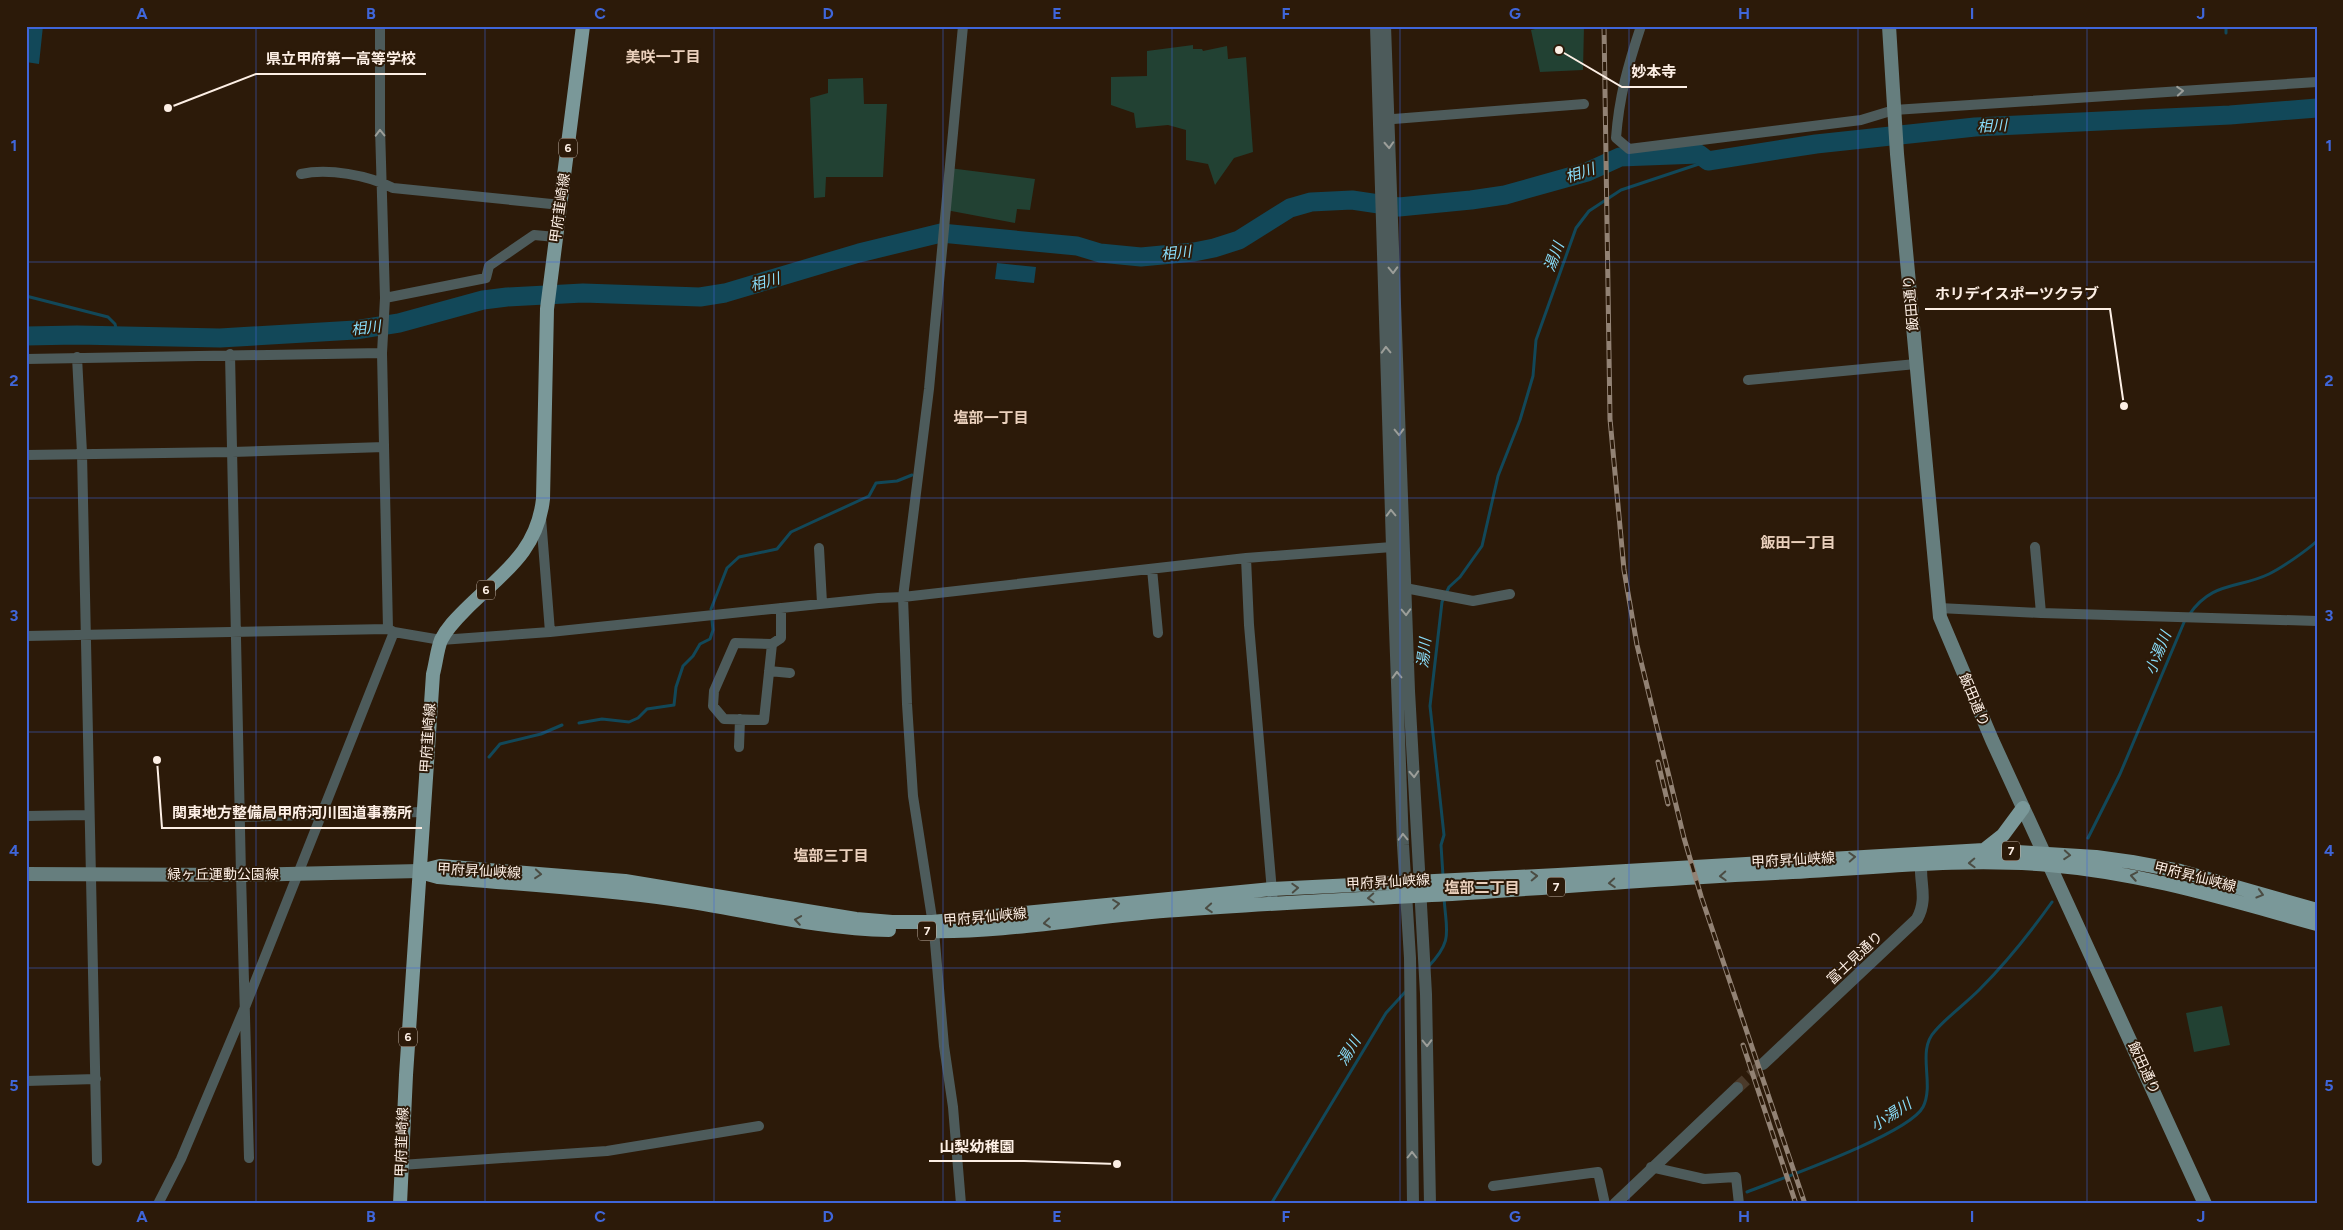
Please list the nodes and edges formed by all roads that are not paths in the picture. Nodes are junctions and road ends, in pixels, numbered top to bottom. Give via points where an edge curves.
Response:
1 (380, 26) edge
2 (583, 26) edge
3 (963, 26) edge
4 (1376, 26) edge
5 (1385, 26) edge
6 (1641, 26) edge
7 (1889, 26) edge
8 (2317, 82) edge
9 (1584, 104) dead end
10 (1894, 112) junction
11 (1383, 120) junction
12 (301, 174) dead end
13 (381, 182) junction
14 (561, 205) junction
15 (1386, 221) junction
16 (556, 237) junction
17 (385, 298) junction
18 (382, 351) junction
19 (230, 354) junction
20 (77, 357) junction
21 (26, 359) edge
22 (1916, 364) junction
23 (1748, 380) dead end
24 (384, 447) junction
25 (232, 452) junction
26 (82, 453) junction
27 (26, 455) edge
28 (541, 518) junction
29 (1392, 547) junction
30 (2035, 547) dead end
31 (819, 548) dead end
32 (1246, 558) junction
33 (1152, 569) junction
34 (1405, 588) junction
35 (1510, 594) dead end
36 (903, 597) junction
37 (822, 604) junction
38 (781, 608) junction
39 (1938, 608) junction
40 (2041, 613) junction
41 (2317, 621) edge
42 (391, 631) junction
43 (237, 632) junction
44 (550, 632) junction
45 (1158, 633) dead end
46 (85, 634) junction
47 (26, 636) edge
48 (441, 640) junction
49 (772, 644) junction
50 (769, 671) junction
51 (790, 673) dead end
52 (740, 719) junction
53 (739, 747) dead end
54 (2023, 808) junction
55 (423, 812) junction
56 (324, 813) junction
57 (89, 815) junction
58 (26, 816) edge
59 (240, 817) junction
60 (1984, 850) junction
61 (1922, 859) junction
62 (2046, 859) junction
63 (420, 871) junction
64 (90, 873) junction
65 (26, 874) edge
66 (297, 874) junction
67 (241, 875) junction
68 (1412, 881) junction
69 (1272, 896) junction
70 (1420, 896) junction
71 (1406, 897) junction
72 (2317, 910) edge
73 (2317, 924) edge
74 (933, 926) junction
75 (244, 1007) junction
76 (1763, 1064) tunnel mouth
77 (96, 1079) junction
78 (26, 1081) edge
79 (1737, 1088) tunnel mouth
80 (759, 1126) dead end
81 (250, 1158) dead end
82 (97, 1161) dead end
83 (401, 1165) junction
84 (1651, 1167) junction
85 (1493, 1186) dead end
86 (1625, 1199) edge
87 (158, 1204) edge
88 (400, 1204) edge
89 (960, 1204) edge
90 (1413, 1204) edge
91 (1430, 1204) edge
92 (1605, 1204) edge
93 (1615, 1204) edge
94 (1739, 1204) edge
95 (2205, 1204) edge

13 -> 1 street
2 - 14 main road, 甲府韮崎線 / 6
3 - 36 street via 929,388
4 - 11 street
5 - 11 street
6 - 10 street via 1618,106 1616,138 1629,149 1860,120
7 - 10 main road
10 -> 8 street
9 - 11 street
10 - 22 main road, 飯田通り
11 - 15 street
12 - 13 street via 313,172
13 - 14 street via 393,188
13 - 17 street
14 - 16 main road, 甲府韮崎線 / 6
29 -> 15 street
15 -> 34 street
16 - 17 street via 534,236 488,266 486,278
16 - 28 main road, 甲府韮崎線 / 6 via 547,310
17 - 18 street
18 - 19 street
18 - 24 street
19 - 20 street
19 - 25 street
20 - 21 street
20 - 26 street
22 - 23 street
22 - 39 main road, 飯田通り
24 - 25 street
24 - 42 street
25 - 26 street
25 - 43 street
26 - 27 street
26 - 46 street
28 - 44 street
28 - 48 main road, 甲府韮崎線 / 6 via 522,555 451,625
29 - 32 street
68 -> 29 street
30 - 40 street
31 - 37 street
32 - 33 street
32 - 69 street
33 - 36 street
33 - 45 street
34 - 35 street via 1473,601
34 -> 68 street
36 - 37 street
36 - 74 street via 913,796
37 - 38 street
38 - 44 street
38 - 49 street via 781,638
39 - 40 street
39 - 54 main road, 飯田通り via 1949,641
40 - 41 street
42 - 43 street
42 - 48 street
42 - 56 street
43 - 46 street
43 - 59 street
44 - 48 street
46 - 47 street
46 - 57 street
48 - 55 main road, 甲府韮崎線 / 6 via 433,674
49 - 50 street
49 - 52 street via 735,642 717,683 713,706 724,719
50 - 51 street
50 - 52 street via 764,720
52 - 53 street
54 - 60 main road via 2003,835
54 - 62 main road, 飯田通り
55 - 56 street
55 - 63 main road, 甲府韮崎線 / 6
56 - 59 street
56 - 66 street
57 - 58 street
57 - 64 street
59 - 67 street
60 - 61 main road, 甲府昇仙峡線 / 7
60 - 62 main road, 甲府昇仙峡線 / 7
62 -> 61 main road, 甲府昇仙峡線 / 7 via 1986,862
68 -> 61 main road, 甲府昇仙峡線 / 7
61 -> 70 main road, 甲府昇仙峡線 / 7
61 - 76 street, 富士見通り via 1924,892 1917,918
62 -> 72 main road, 甲府昇仙峡線 / 7 via 2096,857 2180,871
73 -> 62 main road, 甲府昇仙峡線 / 7 via 2174,884
62 - 95 main road, 飯田通り
63 - 66 main road, 緑ヶ丘運動公園線
63 - 74 main road, 甲府昇仙峡線 / 7 via 440,866 625,881 856,919
63 - 83 main road, 甲府韮崎線 / 6
64 - 65 main road, 緑ヶ丘運動公園線
64 - 67 main road, 緑ヶ丘運動公園線
64 - 77 street
66 - 67 main road, 緑ヶ丘運動公園線
66 - 75 street
67 - 75 street
69 -> 68 main road, 甲府昇仙峡線 / 7
68 - 70 street
68 - 71 street
71 -> 69 main road, 甲府昇仙峡線 / 7
69 - 74 main road, 甲府昇仙峡線 / 7
70 - 71 main road, 甲府昇仙峡線 / 7
70 -> 91 street via 1426,994
90 -> 71 street
74 - 89 street via 944,1046 954,1107
75 - 81 street
75 - 87 street via 181,1158
77 - 78 street
77 - 82 street
79 - 84 street
80 - 83 street via 607,1151
83 - 88 main road, 甲府韮崎線 / 6
84 - 86 street
84 - 94 street via 1704,1179 1736,1177
85 - 92 street via 1598,1172
86 - 93 street

